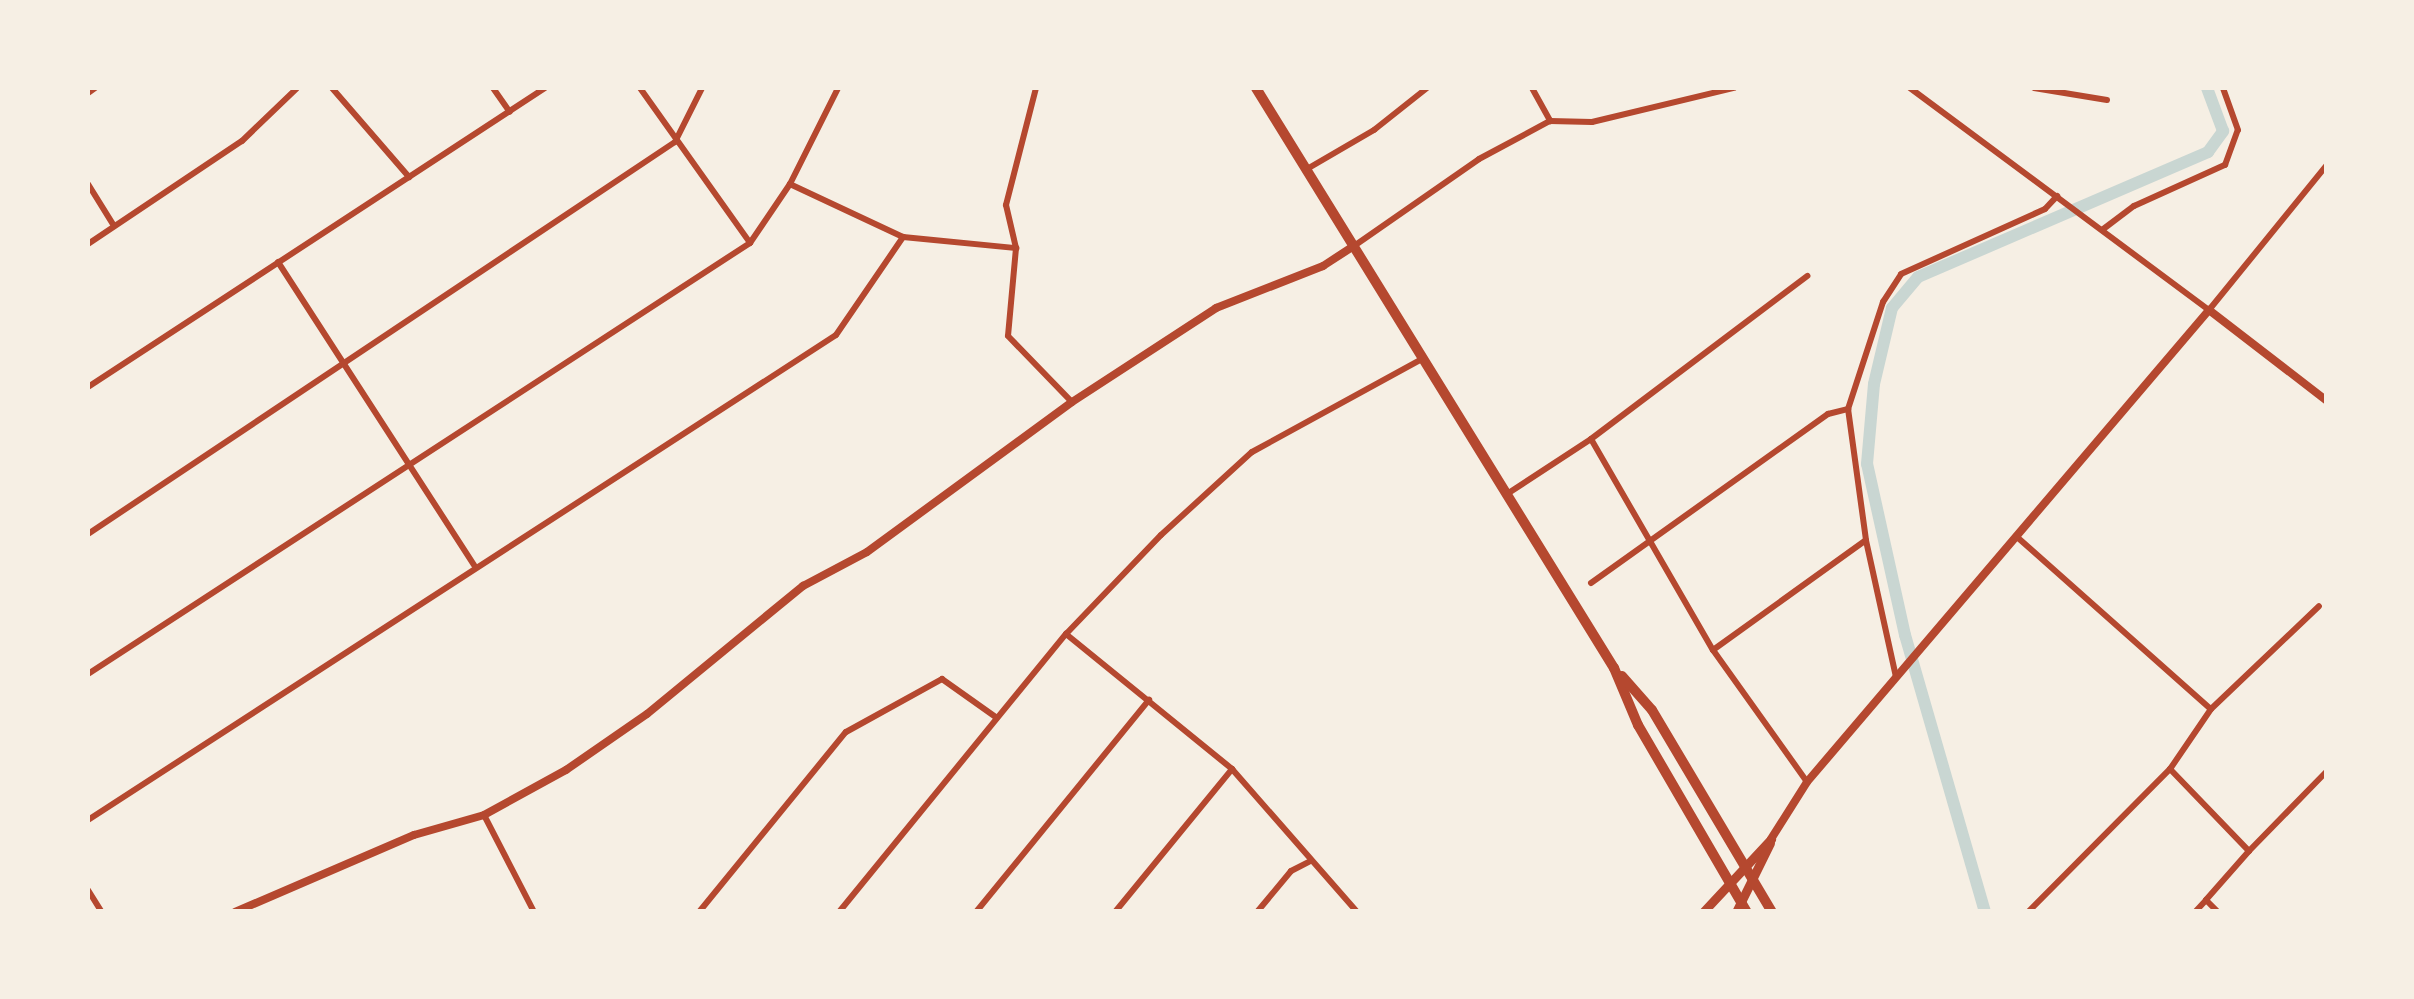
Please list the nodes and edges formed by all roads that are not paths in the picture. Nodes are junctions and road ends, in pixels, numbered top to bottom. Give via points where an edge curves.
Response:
1 (297, 88) edge
2 (332, 88) edge
3 (492, 88) edge
4 (545, 88) edge
5 (640, 88) edge
6 (702, 88) edge
7 (838, 88) edge
8 (1036, 88) edge
9 (1256, 88) edge
10 (1427, 88) edge
11 (1532, 88) edge
12 (1734, 88) edge
13 (1914, 88) edge
14 (2034, 88) edge
15 (2223, 88) edge
16 (2107, 100) dead end
17 (510, 112) junction
18 (1550, 121) junction
19 (676, 142) junction
20 (2326, 166) edge
21 (1306, 170) junction
22 (409, 177) junction
23 (88, 184) edge
24 (790, 184) junction
25 (2056, 196) junction
26 (114, 226) junction
27 (2102, 230) junction
28 (903, 237) junction
29 (88, 244) edge
30 (750, 244) junction
31 (1352, 247) junction
32 (1016, 248) junction
33 (278, 262) junction
34 (1807, 276) dead end
35 (2209, 310) junction
36 (1422, 359) junction
37 (347, 367) junction
38 (88, 387) edge
39 (2326, 400) edge
40 (1072, 402) junction
41 (1848, 409) junction
42 (1591, 438) junction
43 (410, 466) junction
44 (1507, 494) junction
45 (88, 534) edge
46 (2017, 537) junction
47 (1866, 540) junction
48 (1652, 544) junction
49 (474, 565) junction
50 (1592, 583) dead end
51 (2318, 606) dead end
52 (1066, 634) junction
53 (1713, 650) junction
54 (1614, 668) junction
55 (88, 674) edge
56 (1899, 675) junction
57 (1148, 700) junction
58 (2212, 709) junction
59 (998, 718) junction
60 (1232, 769) junction
61 (2170, 769) junction
62 (2326, 772) edge
63 (1807, 782) junction
64 (484, 814) junction
65 (88, 820) edge
66 (1771, 839) junction
67 (2248, 851) junction
68 (1309, 862) junction
69 (1743, 864) junction
70 (1729, 881) junction
71 (1755, 884) junction
72 (88, 890) edge
73 (2206, 900) junction
74 (1741, 909) edge
75 (102, 912) edge
76 (235, 912) edge
77 (534, 912) edge
78 (699, 912) edge
79 (838, 912) edge
80 (976, 912) edge
81 (1115, 912) edge
82 (1257, 912) edge
83 (1357, 912) edge
84 (1703, 912) edge
85 (1772, 912) edge
86 (2028, 912) edge
87 (2195, 912) edge
88 (2218, 912) edge

1 - 26 street via 242,141
2 - 22 street
3 - 17 street
4 - 17 street
5 - 19 street
6 - 19 street
7 - 24 street
8 - 32 street via 1006,205
9 - 21 highway
10 - 21 street via 1374,130
11 - 18 street
12 - 18 street via 1592,122
13 - 25 street
14 - 16 street
15 - 27 street via 2238,130 2224,165 2134,206
17 - 22 street
18 - 31 street via 1479,159
19 - 30 street
19 - 37 street
20 - 35 street
21 - 31 highway
22 - 33 street
23 - 26 street
24 - 28 street
24 - 30 street
25 - 27 street
25 - 41 street via 2045,209 1901,274 1884,302
26 - 29 street
27 - 35 street
28 - 32 street
28 - 49 street via 836,335 798,365
30 - 43 street
31 - 36 highway
31 - 40 street via 1323,266 1216,308
32 - 40 street via 1008,336
33 - 37 street
33 - 38 street
34 - 42 street
35 - 39 street
35 - 46 street
36 - 44 highway
36 - 52 street via 1252,452
37 - 43 street
37 - 45 street
40 - 64 street via 867,552 802,586 648,714
41 - 47 street
41 - 48 street via 1828,414
42 - 44 street
42 - 48 street
43 - 49 street
43 - 55 street
44 - 54 highway
46 - 56 street
46 - 58 street
47 - 53 street
47 - 56 street
48 - 50 street
48 - 53 street
49 - 65 street
51 - 58 street
52 - 57 street
52 - 59 street
53 - 63 street
54 - 69 highway via 1652,710
54 - 70 highway via 1638,726
56 - 63 street
57 - 60 street
57 - 80 street
58 - 61 street
59 - 78 street via 942,678 846,732
59 - 79 street
60 - 68 street
60 - 81 street
61 - 67 street
61 - 86 street
62 - 67 street
63 - 66 street
64 - 76 street via 414,835
64 - 77 street
66 - 69 main road
66 - 71 main road
67 - 73 street
68 - 82 street via 1290,871
68 - 83 street
69 - 70 main road
69 - 71 highway
70 - 74 highway
70 - 84 main road
71 - 74 main road
71 - 85 highway
72 - 75 street
73 - 87 street
73 - 88 street

